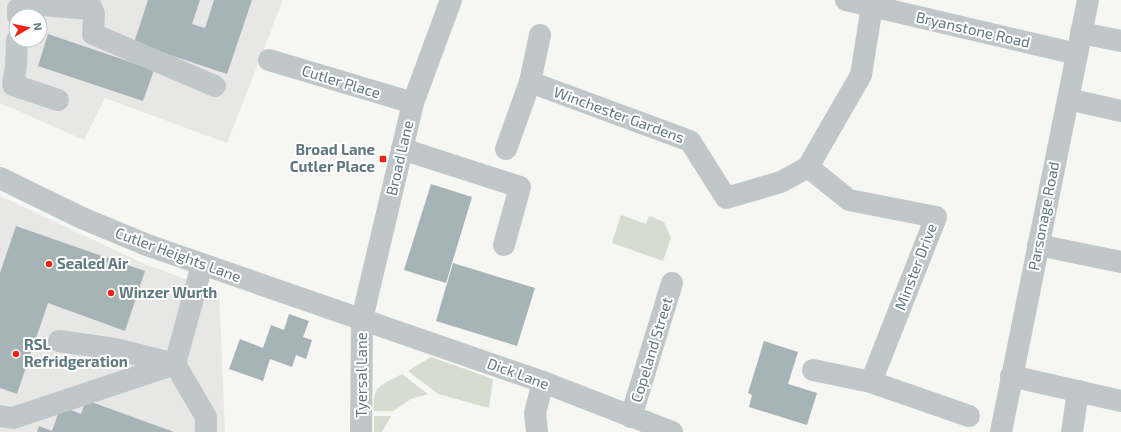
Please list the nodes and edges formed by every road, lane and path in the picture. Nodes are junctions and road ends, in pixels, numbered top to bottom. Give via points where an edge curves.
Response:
1 (451, 0) edge
2 (846, 0) edge
3 (1088, 0) edge
4 (89, 4) edge
5 (872, 6) junction
6 (20, 8) edge
7 (540, 35) dead end
8 (1121, 42) edge
9 (1079, 43) junction
10 (17, 48) edge
11 (269, 60) dead end
12 (530, 82) junction
13 (215, 86) dead end
14 (1068, 99) junction
15 (58, 100) dead end
16 (413, 104) junction
17 (1121, 110) edge
18 (402, 149) junction
19 (506, 149) dead end
20 (808, 167) junction
21 (0, 178) edge
22 (504, 245) dead end
23 (1038, 245) junction
24 (1121, 262) edge
25 (202, 266) junction
26 (672, 283) dead end
27 (362, 319) junction
28 (59, 341) dead end
29 (175, 364) junction
30 (813, 370) dead end
31 (1011, 376) junction
32 (544, 382) junction
33 (871, 382) junction
34 (1078, 391) junction
35 (1121, 401) edge
36 (0, 416) edge
37 (969, 416) dead end
38 (631, 417) junction
39 (206, 432) edge
40 (361, 432) edge
41 (537, 432) edge
42 (672, 432) edge
43 (1001, 432) edge
44 (1072, 432) edge

1 - 16 street, Broad Lane
2 - 5 street, Bryanstone Road
3 - 9 street, Parsonage Road
4 - 6 street via 28,4
4 - 13 street via 94,14 93,34
5 - 9 street, Bryanstone Road
5 - 20 street via 861,75
7 - 12 street
8 - 9 street, Bryanstone Road
9 - 14 street, Parsonage Road
10 - 15 street via 13,85
11 - 16 street, Cutler Place
12 - 19 street
12 - 20 street, Winchester Gardens via 690,141 726,198 781,182
14 - 17 street
14 - 23 street, Parsonage Road
16 - 18 street, Broad Lane
18 - 22 street via 520,187
18 - 27 street, Broad Lane
20 - 33 street, Minster Drive via 849,200 936,217
21 - 25 street, Cutler Heights Lane via 82,218
23 - 24 street
23 - 31 street, Parsonage Road
25 - 27 street, Cutler Heights Lane
25 - 29 street
26 - 38 street, Copeland Street
27 - 32 street, Dick Lane
27 - 40 street, Tyersal Lane
28 - 29 street via 115,349
29 - 36 street via 13,418
29 - 39 street via 206,417
30 - 33 street
31 - 34 street
31 - 43 street, Parsonage Road
32 - 38 street, Dick Lane
32 - 41 street via 535,413
33 - 37 street
34 - 35 street
34 - 44 street
38 - 42 street, Dick Lane

